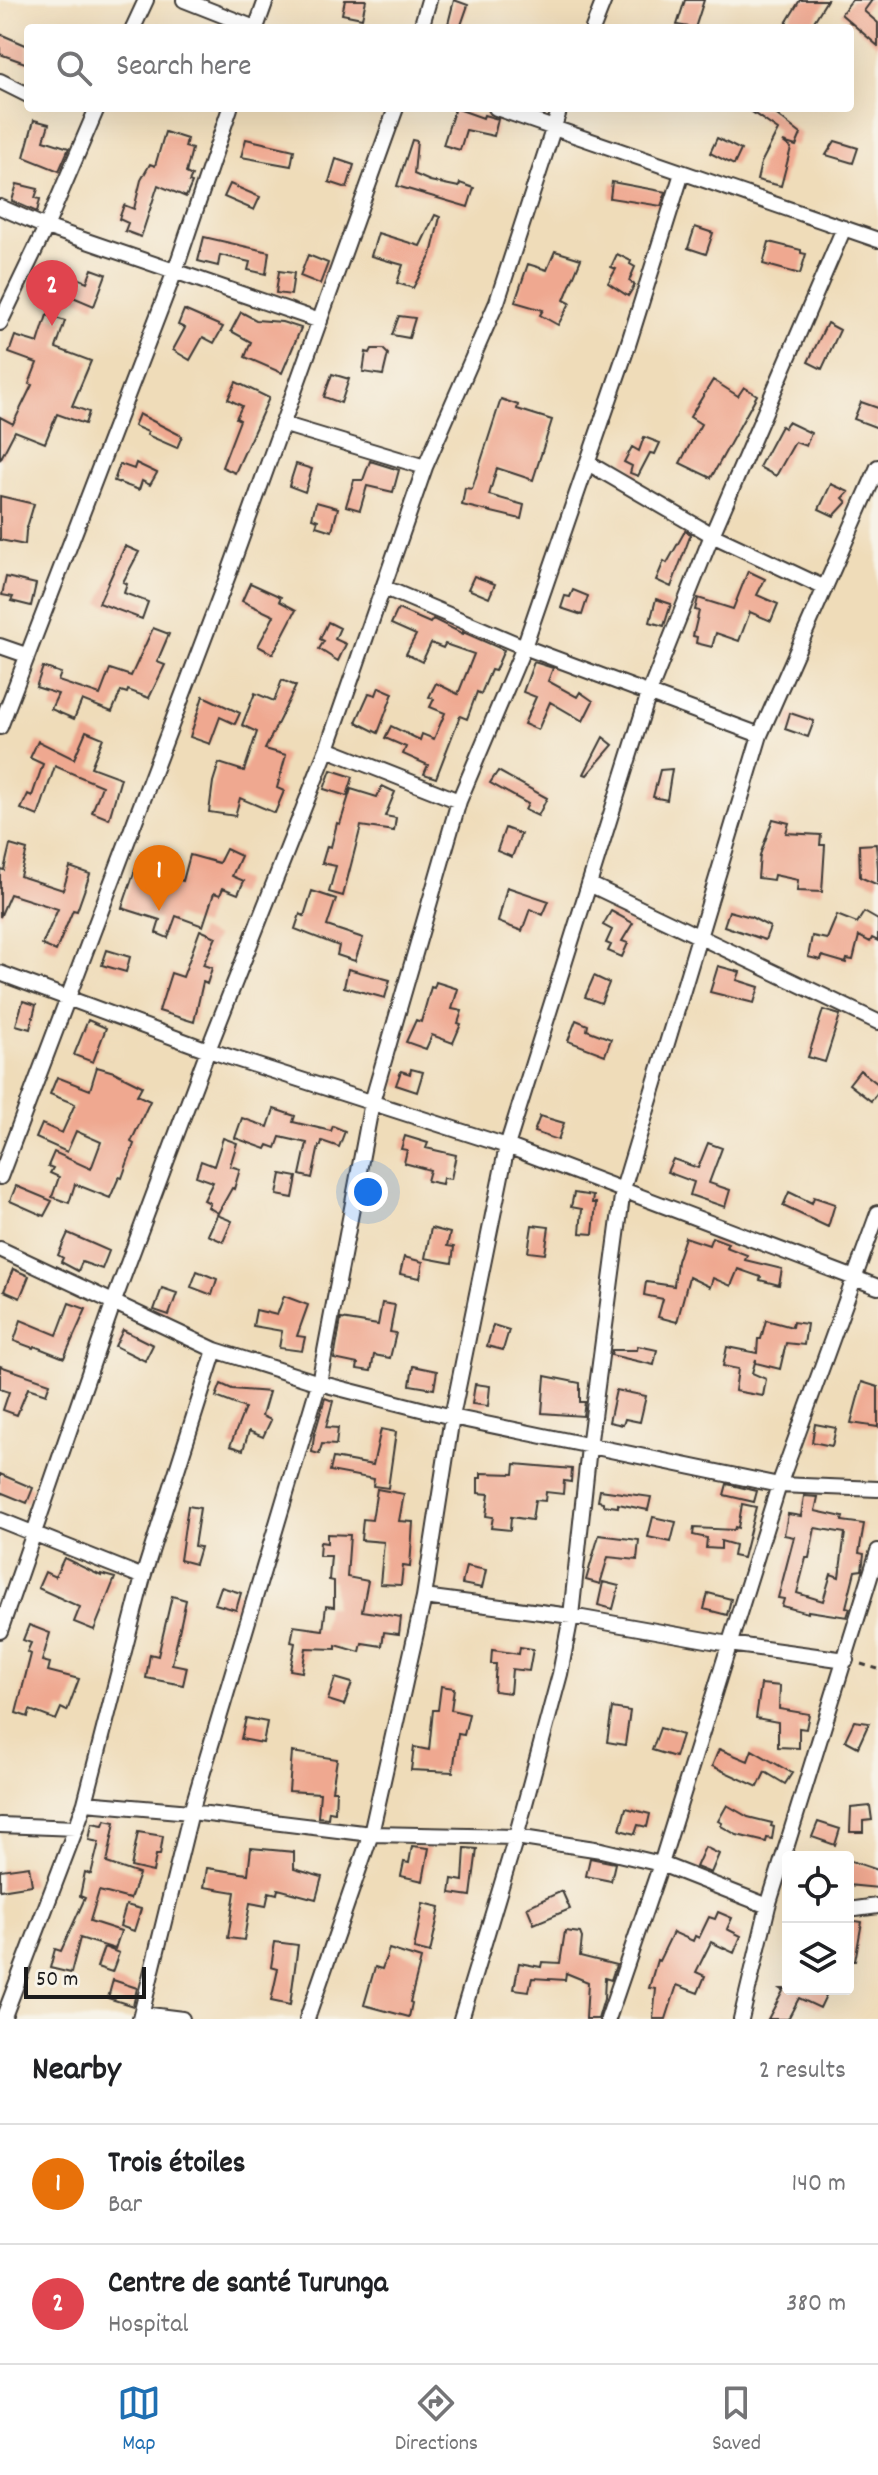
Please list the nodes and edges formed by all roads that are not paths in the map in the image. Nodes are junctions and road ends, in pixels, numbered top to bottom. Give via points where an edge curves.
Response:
1 (146, 0) edge
2 (184, 0) edge
3 (266, 0) edge
4 (429, 0) edge
5 (604, 0) edge
6 (135, 24) edge
7 (246, 24) edge
8 (257, 24) edge
9 (422, 24) edge
10 (595, 24) edge
11 (0, 81) edge
12 (24, 93) edge
13 (95, 112) edge
14 (229, 112) edge
15 (395, 112) edge
16 (507, 112) edge
17 (558, 112) edge
18 (551, 128) junction
19 (682, 173) junction
20 (0, 207) edge
21 (46, 227) junction
22 (844, 228) junction
23 (878, 240) edge
24 (175, 271) junction
25 (320, 321) junction
26 (0, 323) edge
27 (282, 424) junction
28 (588, 463) junction
29 (425, 467) junction
30 (878, 467) edge
31 (712, 535) junction
32 (383, 587) junction
33 (825, 588) junction
34 (0, 646) edge
35 (524, 647) junction
36 (26, 655) junction
37 (649, 693) junction
38 (0, 727) edge
39 (760, 735) junction
40 (327, 749) junction
41 (459, 801) junction
42 (589, 884) junction
43 (699, 936) junction
44 (0, 973) edge
45 (65, 999) junction
46 (878, 1022) edge
47 (208, 1050) junction
48 (372, 1102) junction
49 (507, 1146) junction
50 (0, 1177) edge
51 (623, 1189) junction
52 (878, 1213) edge
53 (0, 1249) edge
54 (854, 1278) junction
55 (878, 1287) edge
56 (114, 1301) junction
57 (215, 1350) junction
58 (319, 1383) junction
59 (452, 1417) junction
60 (589, 1447) junction
61 (779, 1485) junction
62 (878, 1489) edge
63 (0, 1520) edge
64 (33, 1535) junction
65 (878, 1551) edge
66 (143, 1577) junction
67 (424, 1597) junction
68 (571, 1616) junction
69 (0, 1631) edge
70 (729, 1644) junction
71 (846, 1660) junction
72 (85, 1803) junction
73 (191, 1812) junction
74 (0, 1825) edge
75 (76, 1828) junction
76 (371, 1834) junction
77 (516, 1837) junction
78 (661, 1864) junction
79 (781, 1890) edge
80 (768, 1906) junction
81 (878, 1906) edge
82 (854, 1909) edge
83 (141, 2016) edge
84 (3, 2019) edge
85 (182, 2019) edge
86 (307, 2019) edge
87 (461, 2019) edge
88 (608, 2019) edge
89 (741, 2019) edge

1 - 6 street
2 - 7 street
3 - 8 street
4 - 9 street
5 - 10 street
11 - 12 street
13 - 21 street
14 - 24 street
15 - 25 street
16 - 18 street
17 - 18 street
18 - 19 street
18 - 29 street via 497,302
19 - 22 street
19 - 28 street
20 - 21 street
21 - 24 street
21 - 26 street
22 - 23 street
22 - 31 street
24 - 25 street
24 - 36 street
25 - 27 street
27 - 29 street
27 - 45 street
28 - 31 street
28 - 35 street
29 - 32 street
30 - 33 street
31 - 33 street
31 - 37 street
32 - 35 street
32 - 40 street
33 - 39 street
34 - 36 street
35 - 37 street
35 - 41 street
36 - 38 street
37 - 39 street
37 - 42 street
39 - 43 street
40 - 41 street
40 - 47 street
41 - 48 street
42 - 43 street
42 - 49 street
43 - 46 street
43 - 51 street
44 - 45 street
45 - 47 street
45 - 50 street
47 - 48 street
47 - 56 street
48 - 49 street
48 - 58 street
49 - 51 street
49 - 59 street
51 - 54 street
51 - 60 street
52 - 54 street
53 - 56 street
54 - 55 street
54 - 61 street
56 - 57 street
56 - 64 street
57 - 58 street
57 - 66 street
58 - 59 street
58 - 73 street
59 - 60 street
59 - 67 street
60 - 61 street
60 - 68 street
61 - 62 street
61 - 70 street
63 - 64 street
64 - 66 street
64 - 69 street
65 - 71 street
66 - 72 street
67 - 68 street
67 - 76 street
68 - 70 street
68 - 77 street
70 - 71 street
70 - 78 street
71 - 79 street
72 - 73 street
72 - 75 street
73 - 76 street
73 - 83 street
74 - 75 street
75 - 84 street
76 - 77 street
76 - 86 street
77 - 78 street
77 - 87 street
78 - 80 street
78 - 88 street
79 - 80 street
80 - 89 street
81 - 82 street
83 - 85 street

